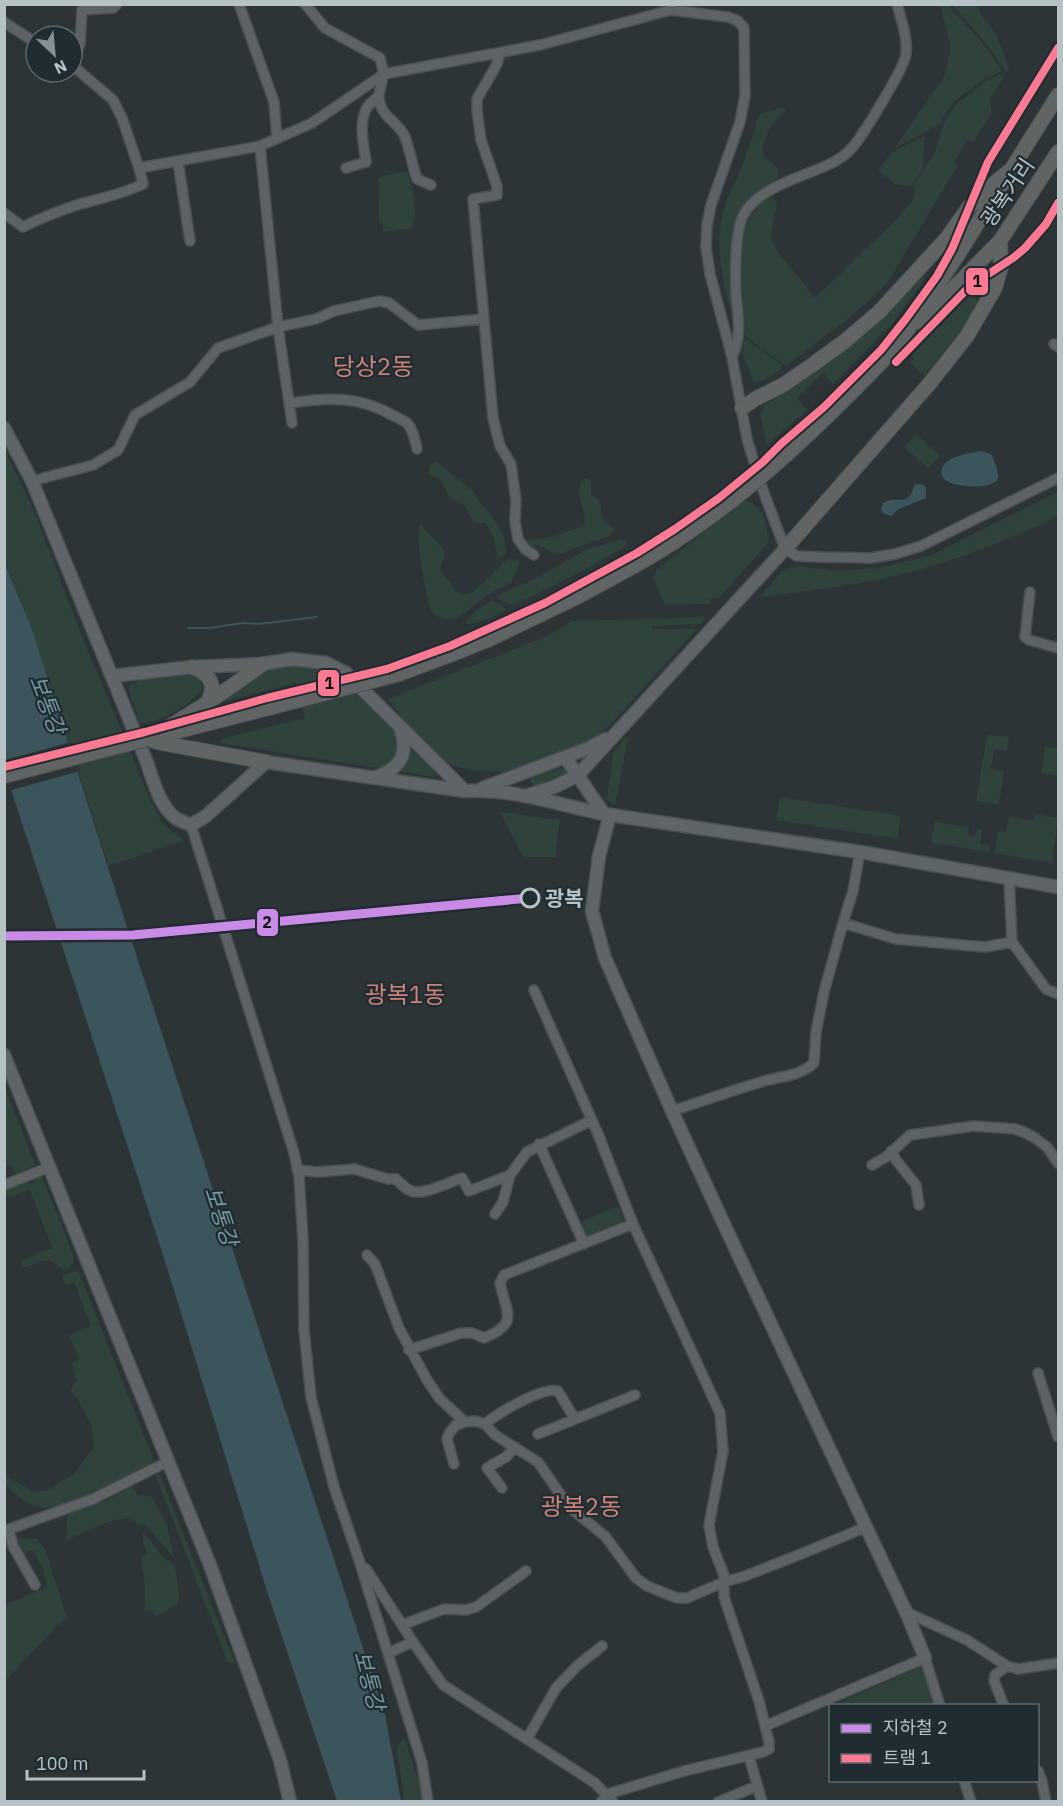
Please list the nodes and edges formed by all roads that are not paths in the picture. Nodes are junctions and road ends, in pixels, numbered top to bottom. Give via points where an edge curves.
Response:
1 (117, 4) edge
2 (239, 4) edge
3 (305, 4) edge
4 (897, 4) edge
5 (671, 7) edge
6 (4, 22) edge
7 (81, 24) edge
8 (24, 35) edge
9 (500, 54) junction
10 (384, 74) junction
11 (84, 75) edge
12 (1059, 96) edge
13 (378, 97) junction
14 (277, 138) junction
15 (260, 146) junction
16 (1059, 152) edge
17 (178, 161) junction
18 (139, 168) junction
19 (346, 168) dead end
20 (1013, 168) junction
21 (431, 185) dead end
22 (4, 213) edge
23 (190, 241) dead end
24 (1000, 241) junction
25 (484, 319) junction
26 (278, 327) junction
27 (896, 347) junction
28 (732, 357) junction
29 (291, 403) junction
30 (742, 408) junction
31 (292, 423) dead end
32 (4, 428) edge
33 (417, 449) dead end
34 (1059, 478) edge
35 (32, 481) junction
36 (785, 549) junction
37 (534, 555) dead end
38 (1030, 592) dead end
39 (1059, 648) edge
40 (263, 664) junction
41 (192, 667) junction
42 (112, 676) junction
43 (208, 703) junction
44 (400, 726) junction
45 (618, 732) junction
46 (147, 739) junction
47 (565, 757) junction
48 (266, 762) junction
49 (4, 776) edge
50 (577, 776) junction
51 (516, 777) junction
52 (373, 778) junction
53 (472, 791) junction
54 (528, 796) junction
55 (607, 815) junction
56 (191, 825) junction
57 (860, 852) junction
58 (1009, 878) junction
59 (1059, 887) edge
60 (843, 923) junction
61 (1012, 942) junction
62 (534, 990) dead end
63 (1059, 994) edge
64 (4, 1054) edge
65 (672, 1111) junction
66 (592, 1120) junction
67 (539, 1144) junction
68 (891, 1151) junction
69 (1059, 1163) edge
70 (873, 1165) dead end
71 (50, 1167) junction
72 (297, 1170) junction
73 (510, 1175) junction
74 (4, 1185) edge
75 (920, 1205) dead end
76 (495, 1214) dead end
77 (633, 1224) junction
78 (584, 1244) junction
79 (367, 1255) dead end
80 (409, 1350) junction
81 (1038, 1373) dead end
82 (635, 1395) dead end
83 (575, 1419) junction
84 (465, 1422) junction
85 (485, 1424) junction
86 (538, 1434) dead end
87 (1059, 1437) edge
88 (515, 1447) junction
89 (169, 1461) junction
90 (454, 1464) dead end
91 (502, 1488) dead end
92 (866, 1527) junction
93 (7, 1530) edge
94 (9, 1548) edge
95 (359, 1560) junction
96 (526, 1571) dead end
97 (724, 1582) junction
98 (35, 1585) dead end
99 (906, 1612) junction
100 (402, 1625) junction
101 (413, 1642) junction
102 (602, 1646) dead end
103 (388, 1653) junction
104 (925, 1658) junction
105 (1059, 1663) edge
106 (1007, 1666) junction
107 (939, 1704) edge
108 (1003, 1704) edge
109 (765, 1726) junction
110 (527, 1739) junction
111 (749, 1756) junction
112 (1039, 1774) edge
113 (965, 1782) edge
114 (757, 1786) junction
115 (607, 1799) edge
116 (290, 1802) edge
117 (428, 1802) edge
118 (718, 1802) edge
119 (762, 1802) edge
120 (971, 1802) edge
121 (1046, 1802) edge

1 - 7 street via 113,8 82,10
2 - 14 street via 274,102
3 - 10 street via 325,28 380,58
4 - 28 street via 906,56 859,139 834,162 762,195 742,218 736,266 739,333
5 - 9 street
5 - 28 street via 728,17 744,28 745,96 711,205 705,248
6 - 8 street
9 - 10 street
9 - 25 street via 477,99 481,140 497,186 496,195 473,199
10 - 13 street
10 - 14 street via 312,123
11 - 18 street via 113,100
12 - 20 highway, 광복거리
13 - 19 street via 364,112 366,162
13 - 21 street via 387,117 404,136 417,178
14 - 15 street
15 - 17 street
15 - 26 street
16 - 24 highway, 광복거리
17 - 18 street
17 - 23 street
18 - 22 street via 143,184 130,191 23,227
20 - 27 highway, 광복거리
20 - 30 highway via 969,207 947,238 880,311 815,363
24 - 27 highway, 광복거리
24 - 36 highway via 1001,267 995,288 967,336
25 - 26 street via 418,325 389,303 379,302
25 - 37 street via 493,418 500,446 511,464 517,532 522,546
26 - 29 street
26 - 35 street via 218,348 190,382 135,415 118,450 106,458
27 - 46 highway, bridge via 831,414 759,478 672,543 579,596 500,634 399,674
28 - 30 street
29 - 31 street
29 - 33 street via 314,399 363,402 407,423
30 - 36 street via 761,485
32 - 35 main road
34 - 36 street via 921,546 895,554 820,558 797,556
35 - 42 main road
36 - 45 main road
38 - 39 street via 1025,637
40 - 41 main road
40 - 43 highway
40 - 44 main road via 292,659 326,663 346,673
41 - 42 main road
41 - 43 highway via 204,672 212,684
42 - 56 main road via 157,792 167,810
43 - 46 highway
44 - 52 main road via 403,756 397,765
44 - 53 main road
45 - 47 main road
45 - 50 main road
46 - 48 highway
46 - 49 highway, bridge
47 - 50 main road
47 - 51 main road
48 - 52 main road
48 - 56 main road
50 - 54 main road
50 - 55 main road
51 - 53 main road
51 - 54 main road
52 - 53 main road
53 - 54 main road
54 - 55 main road
55 - 57 main road
55 - 65 main road via 592,911 605,958
56 - 72 street
57 - 58 main road
57 - 60 street
58 - 59 main road
58 - 61 street
60 - 61 street via 896,939 985,947
60 - 65 street via 824,992 814,1063 797,1074
61 - 63 street via 1046,989
62 - 66 street
64 - 71 main road
65 - 92 main road
66 - 67 street
66 - 77 street
67 - 73 street via 526,1152
67 - 78 street
68 - 69 street via 910,1135 974,1126 1005,1127 1035,1138
68 - 70 street
68 - 75 street via 915,1185
71 - 74 street
71 - 89 main road
72 - 73 street via 354,1169 396,1179 414,1192 462,1178 469,1191
72 - 95 street via 303,1240 303,1330 310,1397
73 - 76 street via 503,1202
77 - 78 street
77 - 97 street via 720,1413 723,1451 709,1525
78 - 80 street via 504,1275 500,1283 509,1316 498,1332 484,1338 460,1333
79 - 80 street via 375,1264
80 - 84 street via 440,1399
81 - 87 street
82 - 83 street
83 - 85 street via 554,1389 520,1402
83 - 86 street
84 - 85 street
84 - 90 street via 456,1425 447,1439
85 - 88 street
88 - 91 street via 487,1468
88 - 97 street via 538,1461 569,1507 605,1536 636,1578 647,1586 687,1598
89 - 93 street via 86,1502
89 - 116 main road via 232,1624 280,1760
92 - 97 street
92 - 99 main road
93 - 94 street
94 - 98 street
95 - 100 street
95 - 103 street
96 - 100 street via 476,1607 444,1609
97 - 109 street via 724,1597
99 - 104 main road
99 - 106 street via 967,1640
100 - 101 street
101 - 103 street
101 - 110 street via 443,1685
102 - 110 street via 556,1688
103 - 117 street via 422,1763
104 - 107 street
104 - 109 street
105 - 106 street via 1018,1669
106 - 108 street via 995,1675 994,1681
109 - 111 street via 769,1749
110 - 115 street via 595,1783
111 - 114 street
111 - 115 street via 684,1771
112 - 121 street
113 - 120 street
114 - 118 street
114 - 119 street

